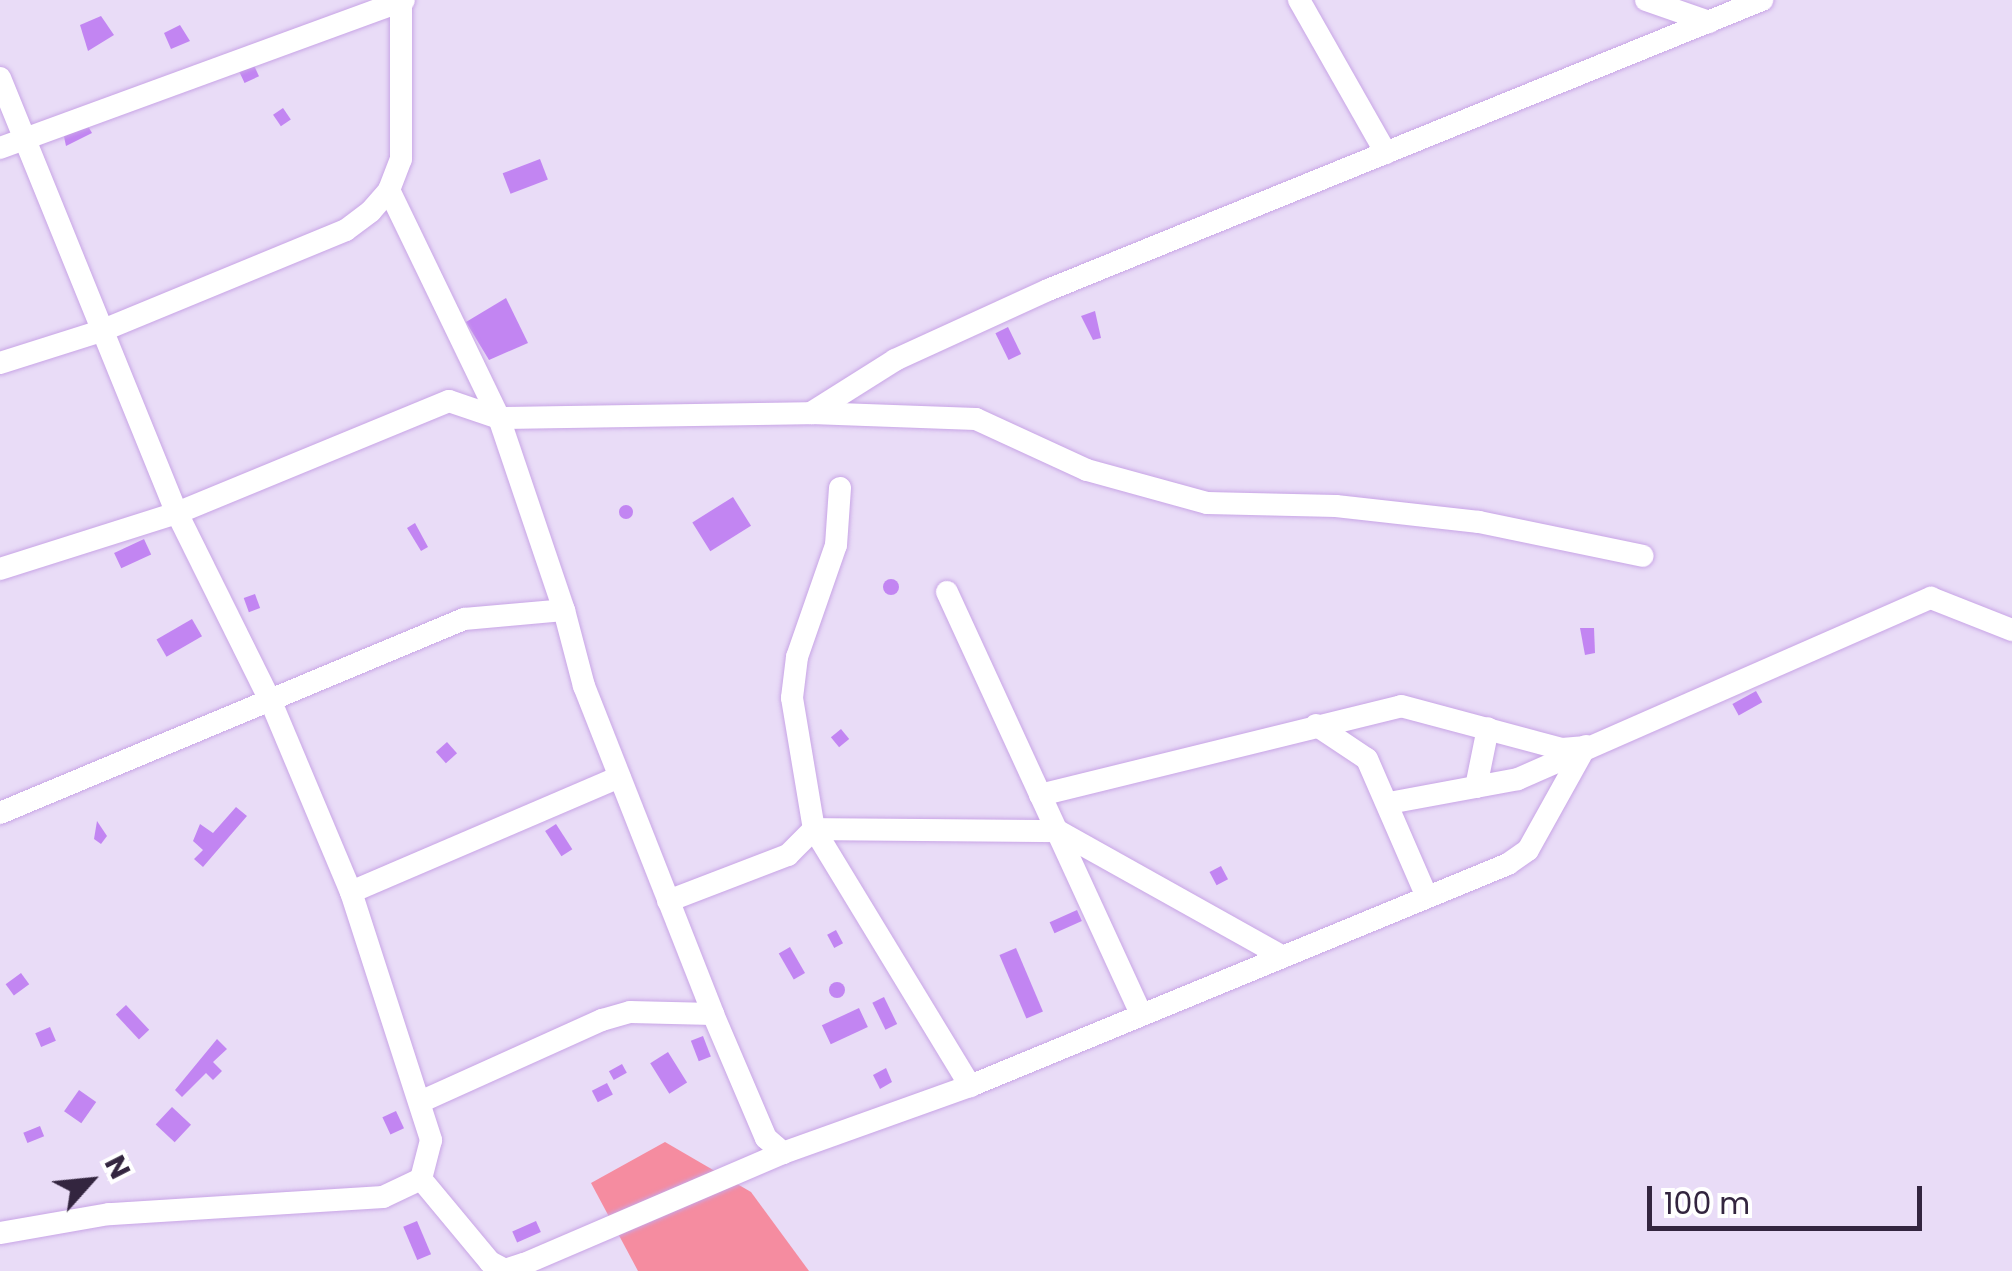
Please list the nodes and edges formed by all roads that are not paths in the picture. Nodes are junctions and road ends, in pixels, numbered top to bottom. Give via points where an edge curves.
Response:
1 (1299, 0) edge
2 (1646, 0) edge
3 (1762, 0) edge
4 (402, 1) edge
5 (1708, 22) junction
6 (0, 78) edge
7 (24, 140) junction
8 (0, 148) edge
9 (1386, 153) junction
10 (389, 190) junction
11 (101, 330) junction
12 (0, 363) edge
13 (811, 412) junction
14 (499, 418) junction
15 (840, 488) dead end
16 (177, 513) junction
17 (1643, 556) dead end
18 (0, 569) edge
19 (946, 592) dead end
20 (564, 610) junction
21 (2012, 630) edge
22 (271, 702) junction
23 (1316, 726) junction
24 (1488, 728) junction
25 (1586, 746) junction
26 (619, 777) junction
27 (1476, 787) junction
28 (1040, 795) junction
29 (1389, 803) junction
30 (0, 813) edge
31 (814, 829) junction
32 (1058, 831) junction
33 (352, 892) junction
34 (1427, 897) junction
35 (668, 901) junction
36 (1282, 956) junction
37 (713, 1014) junction
38 (1140, 1014) junction
39 (970, 1086) junction
40 (420, 1102) junction
41 (784, 1153) junction
42 (421, 1179) junction
43 (0, 1233) edge

1 - 9 street
2 - 5 street
3 - 5 street
4 - 7 street
4 - 10 street via 401,159
5 - 9 street
6 - 7 street
7 - 8 street
7 - 11 street
9 - 13 street via 1048,290 895,360
10 - 11 street via 346,230
10 - 14 street
11 - 12 street
11 - 16 street
13 - 14 street
13 - 17 street via 976,418 1087,470 1207,503 1336,506 1479,522
14 - 16 street via 449,401
14 - 20 street
15 - 31 street via 836,545 797,657 792,698
16 - 18 street
16 - 22 street
19 - 28 street
20 - 22 street via 464,619
20 - 26 street
21 - 25 street via 1932,598
22 - 30 street
22 - 33 street
23 - 24 street via 1401,706
23 - 28 street
23 - 29 street via 1367,758
24 - 25 street via 1562,749
24 - 27 street
25 - 27 street via 1518,779
25 - 34 street via 1528,850
26 - 33 street
26 - 35 street
27 - 29 street
28 - 32 street
29 - 34 street
31 - 32 street
31 - 35 street via 788,854
31 - 39 street
32 - 36 street
32 - 38 street
33 - 40 street
34 - 36 street
35 - 37 street
36 - 38 street
37 - 40 street via 630,1012 602,1020
37 - 41 street via 766,1138
38 - 39 street
39 - 41 street
40 - 42 street via 431,1140
41 - 42 street via 505,1270 490,1262
42 - 43 street via 384,1197 108,1214

